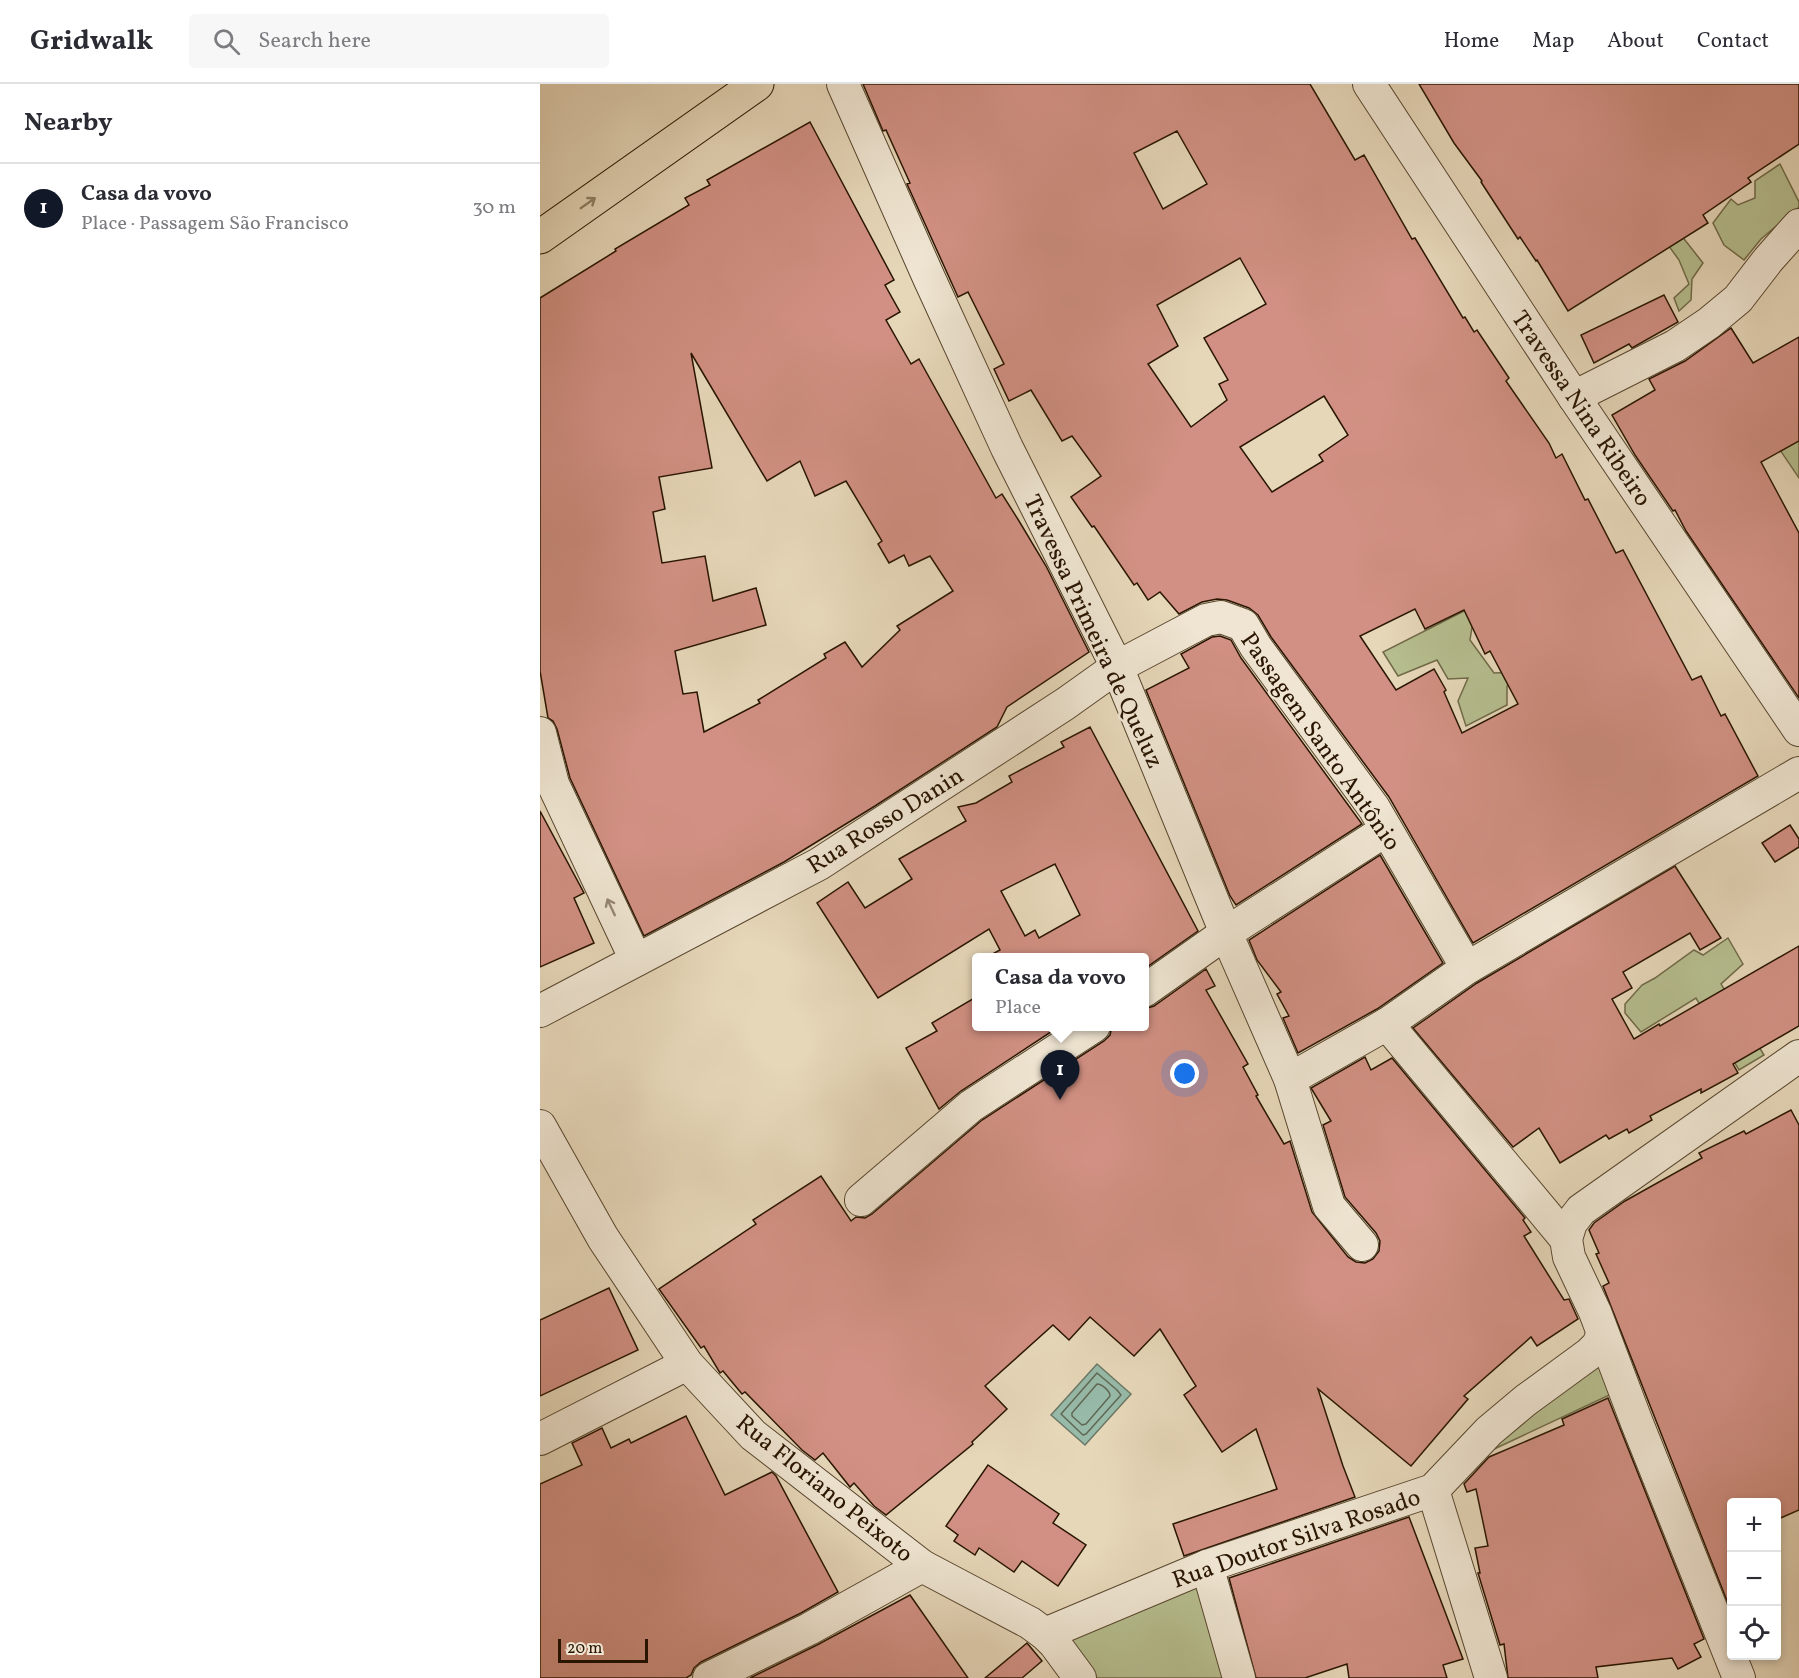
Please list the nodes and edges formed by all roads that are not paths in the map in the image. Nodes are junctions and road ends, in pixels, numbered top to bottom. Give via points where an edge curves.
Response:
1 (757, 84) edge
2 (843, 84) edge
3 (1369, 84) edge
4 (1799, 225) edge
5 (540, 237) edge
6 (1574, 398) junction
7 (1221, 617) joint
8 (1116, 667) junction
9 (1799, 730) edge
10 (540, 733) edge
11 (1799, 773) edge
12 (1386, 830) junction
13 (1226, 933) junction
14 (636, 960) junction
15 (1467, 968) junction
16 (1149, 987) edge
17 (540, 1011) edge
18 (1387, 1024) junction
19 (1086, 1031) edge
20 (1799, 1056) edge
21 (1290, 1079) junction
22 (540, 1126) edge
23 (861, 1200) dead end
24 (1566, 1239) junction
25 (1362, 1245) dead end
26 (1602, 1335) junction
27 (687, 1364) junction
28 (540, 1439) edge
29 (1433, 1490) junction
30 (922, 1566) junction
31 (1207, 1566) junction
32 (1045, 1634) junction
33 (709, 1678) edge
34 (1080, 1678) edge
35 (1239, 1678) edge
36 (1491, 1678) edge
37 (1739, 1678) edge

5 -> 1 main road
2 - 8 street, Travessa Primeira de Queluz via 1006,447
3 - 6 street, Travessa Nina Ribeiro
4 - 6 street via 1738,299 1709,323 1675,346
6 - 9 street, Travessa Nina Ribeiro
7 - 8 street, Rua Rosso Danin via 1206,620
7 - 12 street, Passagem Santo Antônio via 1243,625
8 - 13 street, Travessa Primeira de Queluz
8 - 14 street, Rua Rosso Danin via 819,864
14 -> 10 street via 553,784
11 - 15 street
12 - 13 street
12 - 15 street, Passagem Santo Antônio
13 - 16 street
13 - 21 street, Travessa Primeira de Queluz
14 - 17 street, Rua Rosso Danin
15 - 18 street
18 - 21 street
18 - 24 street
19 - 23 street via 971,1106
20 - 24 street via 1581,1210
21 - 25 street, Travessa Primeira de Queluz via 1329,1206
22 - 27 street, Rua Floriano Peixoto via 603,1238
24 - 26 street via 1569,1257
26 - 29 street, Rua Doutor Silva Rosado via 1589,1354 1489,1431
26 - 37 street
27 - 28 street
27 - 30 street, Rua Floriano Peixoto via 753,1435
29 - 31 street, Rua Doutor Silva Rosado
29 - 36 street
30 - 32 street, Rua Floriano Peixoto
30 - 33 street via 809,1629
31 - 32 street, Rua Doutor Silva Rosado
31 - 35 street
32 - 34 street, Rua Floriano Peixoto

